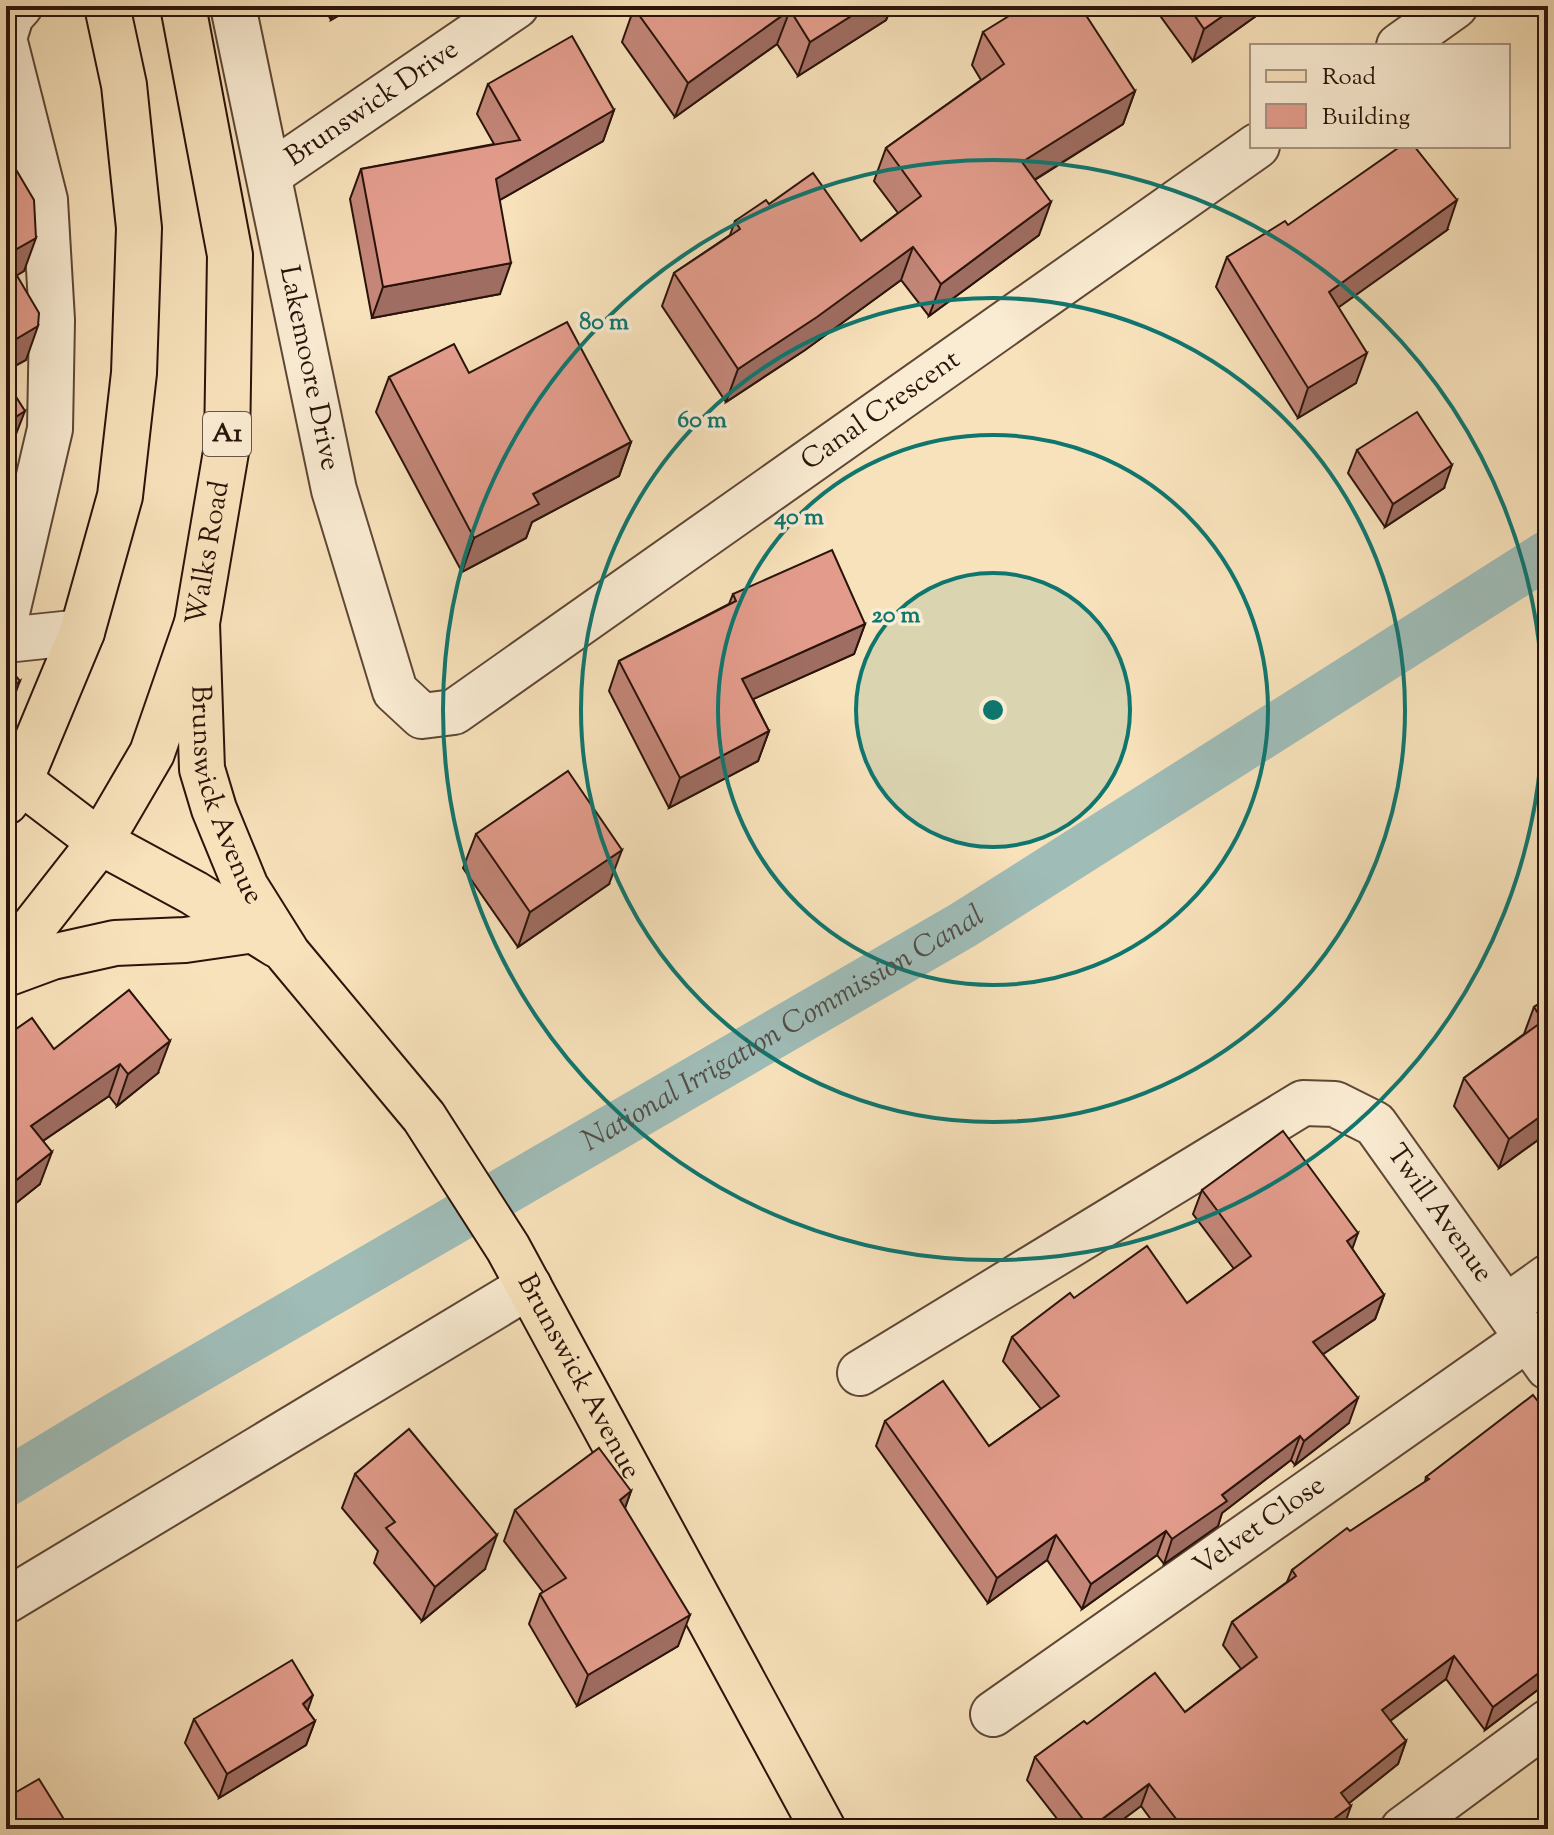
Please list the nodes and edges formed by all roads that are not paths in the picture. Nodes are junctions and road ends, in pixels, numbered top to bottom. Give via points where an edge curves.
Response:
1 (20, 6) edge
2 (107, 6) edge
3 (183, 6) edge
4 (233, 6) edge
5 (516, 6) edge
6 (1455, 6) edge
7 (6, 32) edge
8 (1402, 44) edge
9 (6, 46) edge
10 (1254, 148) edge
11 (270, 174) junction
12 (6, 617) edge
13 (197, 623) junction
14 (82, 632) junction
15 (6, 640) edge
16 (422, 716) joint
17 (13, 791) edge
18 (100, 842) junction
19 (271, 942) junction
20 (6, 962) edge
21 (6, 974) edge
22 (1548, 1277) edge
23 (529, 1286) junction
24 (1527, 1338) edge
25 (860, 1373) dead end
26 (6, 1601) edge
27 (993, 1714) dead end
28 (1548, 1722) edge
29 (823, 1829) edge
30 (1403, 1829) edge

1 - 7 street
2 - 14 main road via 124,85 139,228 135,358 120,496
3 - 13 main road, Walks Road / A1 via 230,255 227,446
4 - 11 street, Lakemoore Drive
5 - 11 street, Brunswick Drive
6 - 8 street
9 - 12 street via 45,200 52,320 50,429
10 - 16 street, Canal Crescent via 454,712
11 - 16 street, Lakemoore Drive via 334,490 395,691
13 - 18 main road, Walks Road / A1 via 152,753
13 - 19 main road, Brunswick Avenue via 202,769
14 - 15 street
14 - 17 main road
17 - 18 main road, Brunswick Avenue
18 - 19 main road, Brunswick Avenue
18 - 20 main road, A1
19 - 21 main road via 115,943
19 - 23 main road, Brunswick Avenue via 424,1117
22 - 24 street, Velvet Close
23 - 26 street
23 - 29 main road, Brunswick Avenue
24 - 25 street, Twill Avenue via 1375,1124 1335,1104 1303,1103
24 - 27 street, Velvet Close
28 - 30 street

